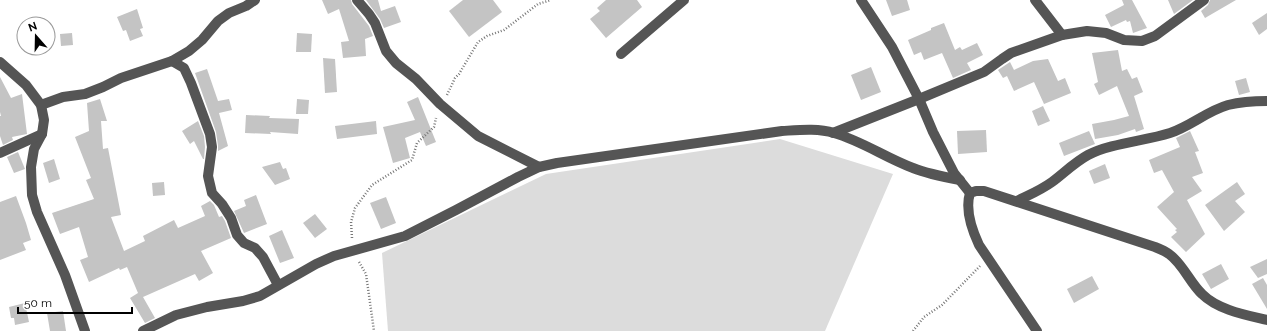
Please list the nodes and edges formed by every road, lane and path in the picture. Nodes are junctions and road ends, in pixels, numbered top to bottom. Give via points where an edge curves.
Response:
1 (255, 0) edge
2 (357, 0) edge
3 (551, 0) edge
4 (684, 0) edge
5 (861, 0) edge
6 (1036, 0) edge
7 (1204, 0) edge
8 (1062, 35) junction
9 (621, 54) dead end
10 (172, 61) junction
11 (0, 62) edge
12 (919, 99) junction
13 (1267, 101) edge
14 (440, 104) junction
15 (40, 105) junction
16 (833, 133) junction
17 (42, 134) junction
18 (0, 153) edge
19 (539, 167) junction
20 (960, 180) junction
21 (970, 193) junction
22 (1017, 201) junction
23 (353, 250) junction
24 (986, 254) junction
25 (278, 286) junction
26 (1267, 320) edge
27 (85, 331) edge
28 (143, 331) edge
29 (374, 331) edge
30 (913, 331) edge
31 (1037, 331) edge

1 - 10 street via 218,21 202,40
2 - 14 street via 370,14 386,51
3 - 14 path via 538,4 504,30 478,42
4 - 9 street
5 - 12 street via 892,47
6 - 8 street
7 - 8 street via 1155,36 1142,41 1124,40 1106,33 1087,31
8 - 12 street via 1011,53 984,72
10 - 15 street via 121,78 97,90
10 - 25 street via 184,68 210,134 212,148 208,176 212,193 231,218 237,235 263,257
11 - 15 street via 26,85
12 - 16 street
12 - 20 street via 954,173
13 - 22 street via 1227,105 1172,132 1102,149 1078,161 1038,191
14 - 19 street via 478,136
14 - 23 path via 434,127 417,143 412,160 372,185 355,208 351,222
15 - 17 street via 44,120
16 - 19 street via 815,130 782,131
16 - 20 street via 855,140 911,168 934,176
17 - 18 street
17 - 27 street via 34,149 31,167 32,195
19 - 23 street via 405,236
20 - 21 street
21 - 22 street via 984,191
21 - 24 street via 968,205 974,233
22 - 26 street via 1170,254 1192,283 1211,302
23 - 25 street via 316,264
23 - 29 path via 366,274
24 - 30 path via 985,261 942,305 924,317
24 - 31 street
25 - 28 street via 244,301 176,315

